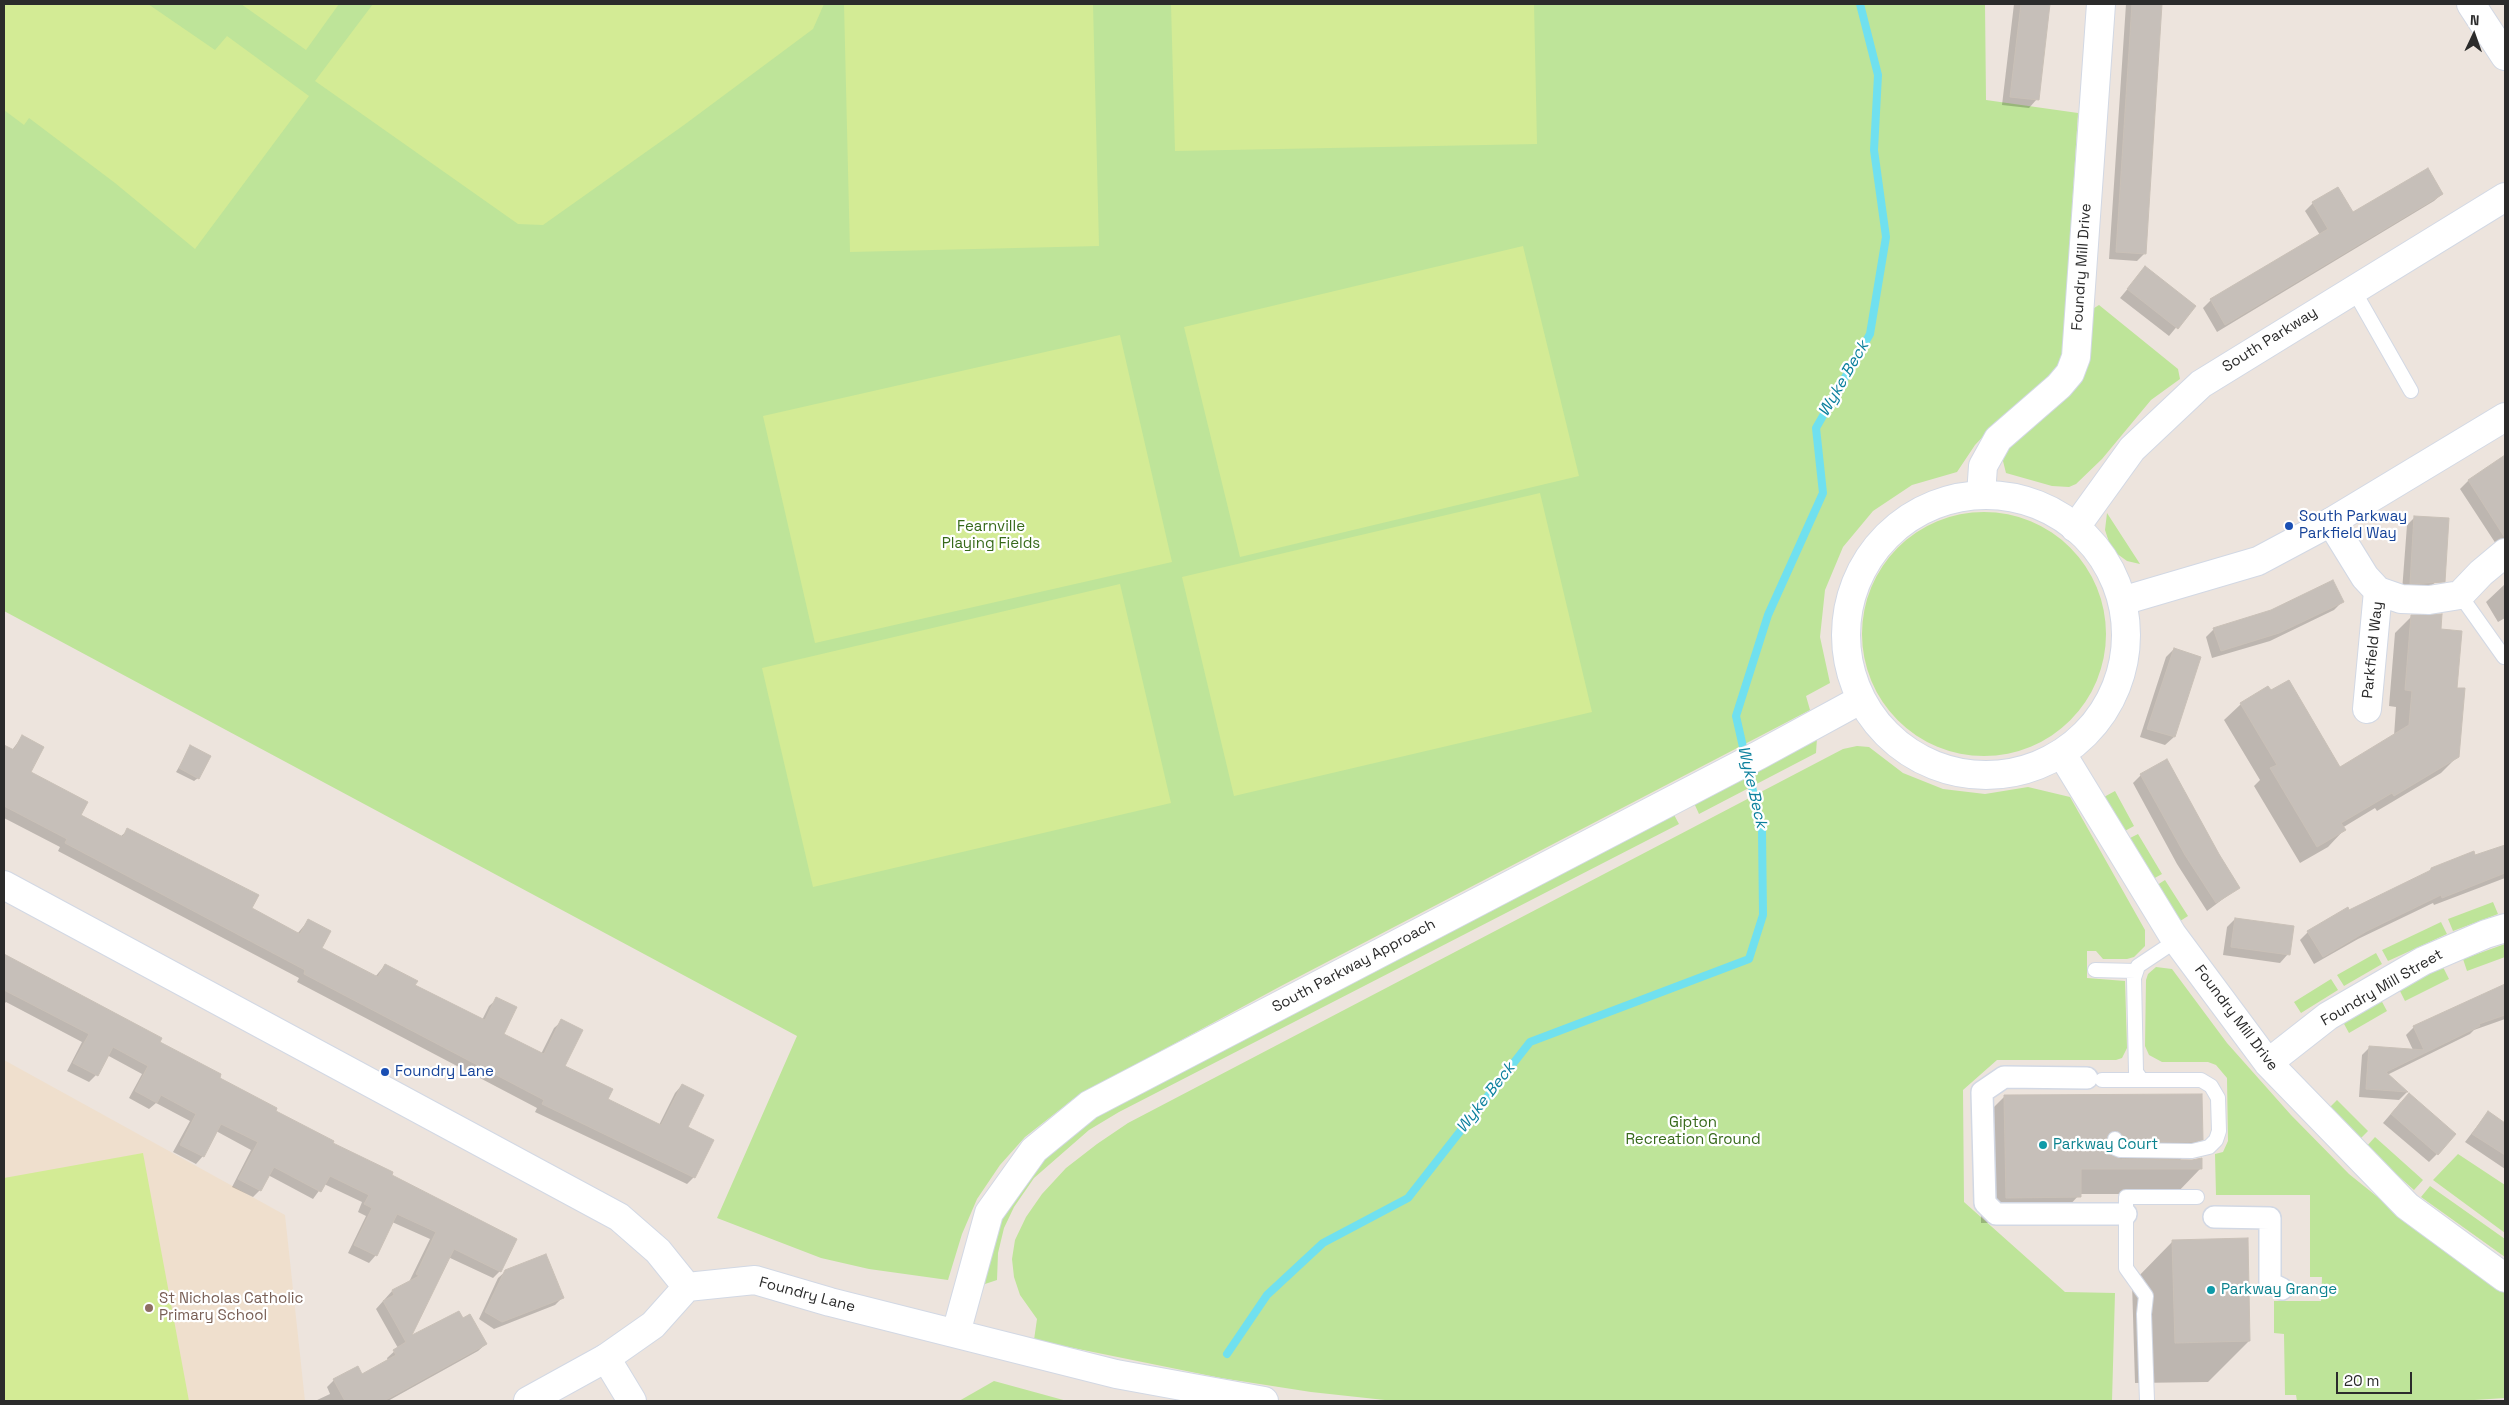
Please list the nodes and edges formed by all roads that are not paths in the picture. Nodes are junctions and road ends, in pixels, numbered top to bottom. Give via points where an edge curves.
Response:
1 (2101, 4) edge
2 (2471, 4) edge
3 (2505, 56) edge
4 (2505, 197) edge
5 (2353, 289) junction
6 (2411, 391) dead end
7 (2505, 417) edge
8 (1981, 495) junction
9 (2331, 522) junction
10 (2075, 528) junction
11 (2505, 553) edge
12 (2378, 591) junction
13 (2460, 595) junction
14 (2122, 601) junction
15 (2504, 657) dead end
16 (1860, 700) junction
17 (2367, 709) dead end
18 (2062, 754) junction
19 (4, 885) edge
20 (2505, 928) edge
21 (2177, 940) junction
22 (2095, 970) dead end
23 (2136, 971) junction
24 (2268, 1063) junction
25 (2094, 1079) joint
26 (2141, 1079) junction
27 (2115, 1140) dead end
28 (2197, 1197) dead end
29 (2126, 1214) junction
30 (2214, 1217) dead end
31 (2505, 1278) edge
32 (688, 1287) junction
33 (2282, 1289) dead end
34 (956, 1333) junction
35 (606, 1358) junction
36 (528, 1401) edge
37 (632, 1401) edge
38 (1264, 1401) edge
39 (2147, 1401) edge

1 - 8 street, Foundry Mill Drive via 2076,357 2070,373 2059,386 1998,439 1983,466
2 - 3 street
4 - 5 street, South Parkway
5 - 6 lane
5 - 10 street, South Parkway via 2201,384 2132,449
7 - 9 street
8 - 10 street via 2008,497 2040,506
8 - 16 street via 1959,498 1918,512 1884,538 1859,574 1846,624 1847,658
9 - 12 street, Parkfield Way via 2365,577
9 - 14 street via 2258,561
10 - 14 street via 2105,562
11 - 13 street
12 - 13 street, Parkfield Way via 2401,599 2429,600
12 - 17 street, Parkfield Way
13 - 15 lane
14 - 18 street via 2126,644 2116,687 2105,710 2089,730
16 - 18 street via 1888,737 1927,763 1972,776 2019,772
16 - 34 street, South Parkway Approach via 1090,1105 1034,1150 989,1213
18 - 21 street, Foundry Mill Drive
19 - 32 street via 619,1217 658,1251
20 - 24 street, Foundry Mill Street via 2423,961 2328,1016
21 - 23 lane via 2138,966
21 - 24 street, Foundry Mill Drive
22 - 23 lane
23 - 26 lane via 2136,1072
24 - 31 street, Foundry Mill Drive via 2407,1206
25 - 26 lane
25 - 29 street via 2004,1077 1982,1092 1985,1203 1996,1214
26 - 27 lane via 2201,1080 2211,1086 2218,1098 2219,1131 2216,1140 2202,1149 2140,1151 2115,1148
28 - 29 lane via 2126,1197
29 - 39 lane via 2126,1268 2146,1296
30 - 33 street via 2270,1218 2270,1283
32 - 34 street, Foundry Lane via 755,1280
32 - 35 street via 653,1325
34 - 38 street, Foundry Lane via 1116,1374
35 - 36 street
35 - 37 street

